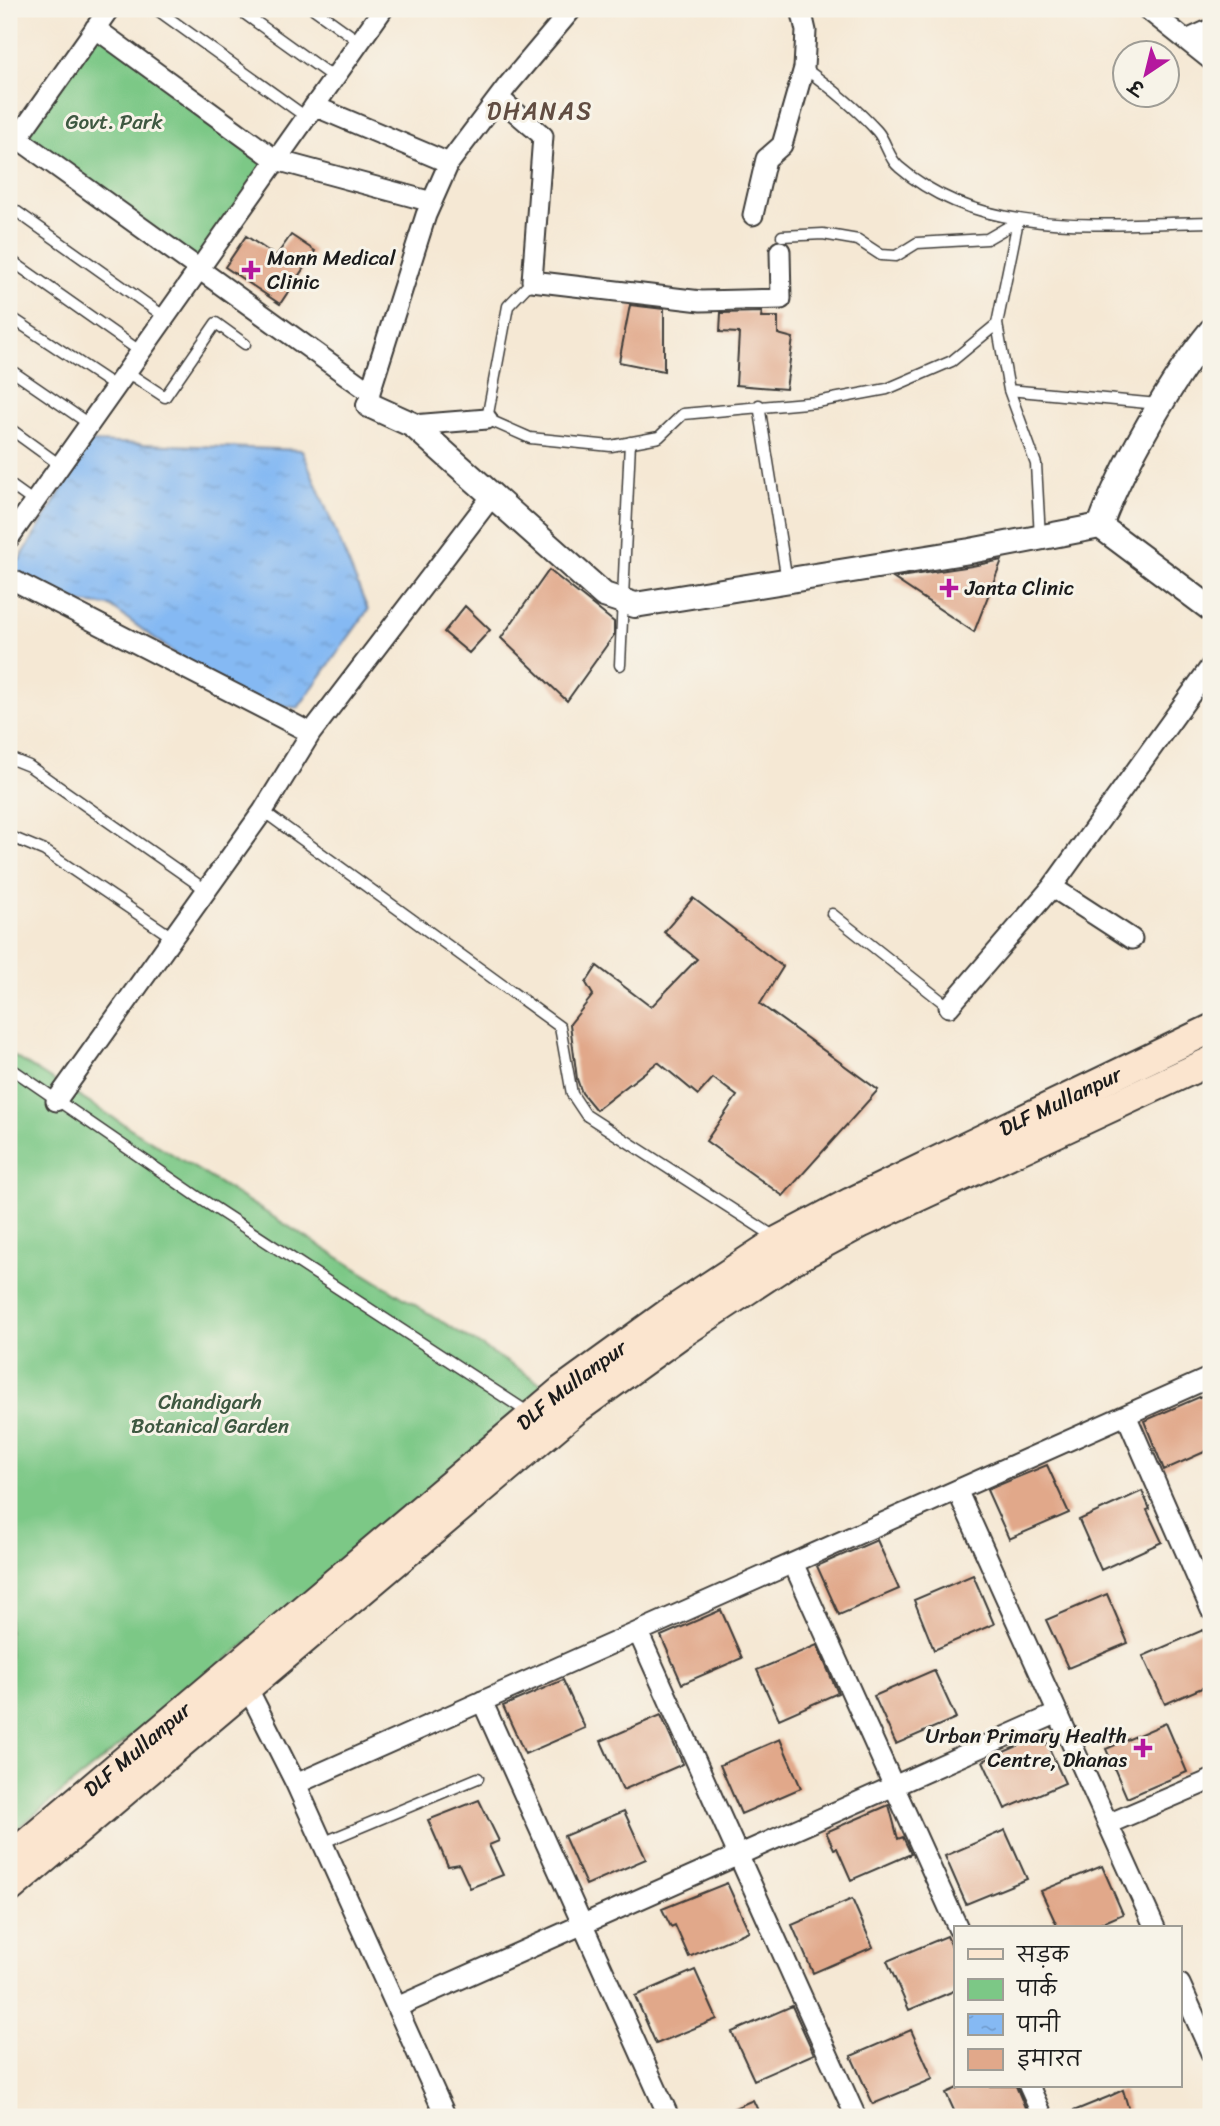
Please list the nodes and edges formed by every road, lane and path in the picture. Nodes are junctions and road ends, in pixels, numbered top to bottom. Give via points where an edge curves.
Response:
1 (109, 9) edge
2 (156, 9) edge
3 (238, 9) edge
4 (314, 9) edge
5 (383, 9) edge
6 (572, 9) edge
7 (801, 9) edge
8 (1147, 9) edge
9 (95, 29) junction
10 (1211, 29) edge
11 (1189, 40) junction
12 (360, 41) junction
13 (1211, 60) edge
14 (804, 68) junction
15 (334, 78) junction
16 (499, 98) junction
17 (310, 111) junction
18 (13, 144) edge
19 (276, 160) junction
20 (449, 163) junction
21 (432, 202) junction
22 (9, 206) edge
23 (753, 215) dead end
24 (1018, 221) junction
25 (1211, 222) edge
26 (781, 243) joint
27 (9, 259) edge
28 (199, 269) junction
29 (533, 281) junction
30 (9, 316) edge
31 (165, 317) junction
32 (997, 324) junction
33 (1211, 331) edge
34 (246, 344) dead end
35 (141, 352) junction
36 (9, 369) edge
37 (121, 379) junction
38 (1009, 390) junction
39 (369, 399) junction
40 (1163, 404) junction
41 (759, 405) junction
42 (487, 419) junction
43 (89, 424) junction
44 (413, 425) junction
45 (9, 428) edge
46 (630, 442) junction
47 (60, 466) junction
48 (9, 484) edge
49 (492, 496) junction
50 (34, 502) junction
51 (1100, 526) junction
52 (9, 537) edge
53 (1040, 538) junction
54 (9, 578) edge
55 (787, 582) junction
56 (623, 601) junction
57 (1211, 609) edge
58 (620, 665) dead end
59 (1211, 666) edge
60 (311, 733) junction
61 (9, 758) edge
62 (263, 811) junction
63 (9, 836) edge
64 (1052, 887) junction
65 (206, 890) junction
66 (832, 914) dead end
67 (173, 937) junction
68 (1132, 939) dead end
69 (949, 1007) joint
70 (1211, 1029) edge
71 (1211, 1061) edge
72 (9, 1067) edge
73 (55, 1101) junction
74 (779, 1240) junction
75 (1211, 1377) edge
76 (533, 1415) junction
77 (1125, 1415) junction
78 (957, 1490) junction
79 (793, 1563) junction
80 (1211, 1610) edge
81 (638, 1632) junction
82 (243, 1677) junction
83 (482, 1701) junction
84 (1058, 1713) junction
85 (478, 1778) dead end
86 (1211, 1780) edge
87 (296, 1784) junction
88 (894, 1786) junction
89 (1108, 1824) junction
90 (322, 1843) junction
91 (738, 1856) junction
92 (9, 1858) edge
93 (9, 1889) edge
94 (583, 1924) junction
95 (957, 1926) edge
96 (1154, 1926) edge
97 (1182, 1988) edge
98 (397, 2007) junction
99 (1211, 2053) edge
100 (1030, 2088) edge
101 (446, 2117) edge
102 (669, 2117) edge
103 (856, 2117) edge
104 (1043, 2117) edge

1 - 9 street
2 - 17 lane
3 - 15 lane
4 - 12 lane
5 - 12 street
6 - 16 street
7 - 14 street via 806,31
8 - 11 street
9 - 18 street
9 - 19 street
10 - 11 street
11 - 13 street
12 - 15 street
14 - 23 street via 782,145 766,159
14 - 24 lane via 878,132 897,166 943,196
15 - 17 street
16 - 20 street
16 - 29 street via 543,136
17 - 19 street
17 - 20 street
18 - 28 street
19 - 21 street
19 - 28 street
20 - 21 street
21 - 39 street
22 - 31 lane
24 - 25 lane via 1054,225
24 - 26 lane via 987,239 917,243 896,256 881,255 858,240 823,233
24 - 32 lane
26 - 29 street via 781,299 701,301
27 - 35 lane
28 - 31 street
28 - 39 street
29 - 42 lane via 508,306
30 - 37 lane
31 - 35 street
32 - 38 lane
32 - 41 lane via 953,361 887,389
33 - 40 street
34 - 37 lane via 216,323 164,397
35 - 37 street
36 - 43 lane
37 - 43 street
38 - 40 lane
38 - 53 lane via 1036,464
39 - 44 street
40 - 51 street
41 - 46 lane via 683,414 659,437
41 - 55 lane
42 - 44 street
42 - 46 lane via 530,438 611,446
43 - 47 street
44 - 49 street
45 - 47 lane
46 - 56 lane
47 - 50 street
48 - 50 lane
49 - 56 street via 604,595
49 - 60 street
50 - 52 street
51 - 53 street
51 - 57 street
53 - 55 street
54 - 60 street
55 - 56 street via 635,605
56 - 58 lane
59 - 64 street
60 - 62 street
61 - 65 lane via 29,766
62 - 65 street
62 - 74 lane via 560,1027 572,1094 586,1115
63 - 67 lane via 44,851
64 - 68 street
64 - 69 street
65 - 67 street
66 - 69 lane
67 - 73 street
70 - 74 main road, DLF Mullanpur
71 - 82 main road, DLF Mullanpur via 954,1178 792,1261 577,1409
72 - 73 lane
73 - 76 lane
74 - 76 main road, DLF Mullanpur via 667,1314
75 - 77 street
76 - 82 main road, DLF Mullanpur
77 - 78 street
77 - 80 street
78 - 79 street
78 - 84 street
79 - 81 street
79 - 88 street
81 - 83 street
81 - 91 street
82 - 87 street
82 - 92 main road, DLF Mullanpur
82 - 93 main road, DLF Mullanpur
83 - 87 street
83 - 94 street
84 - 88 street
84 - 89 street
85 - 90 lane
86 - 89 street
87 - 90 street
88 - 91 street
88 - 95 street
89 - 96 street
90 - 98 street
91 - 94 street
91 - 103 street
94 - 98 street
94 - 102 street
97 - 99 street
98 - 101 street
100 - 104 street

